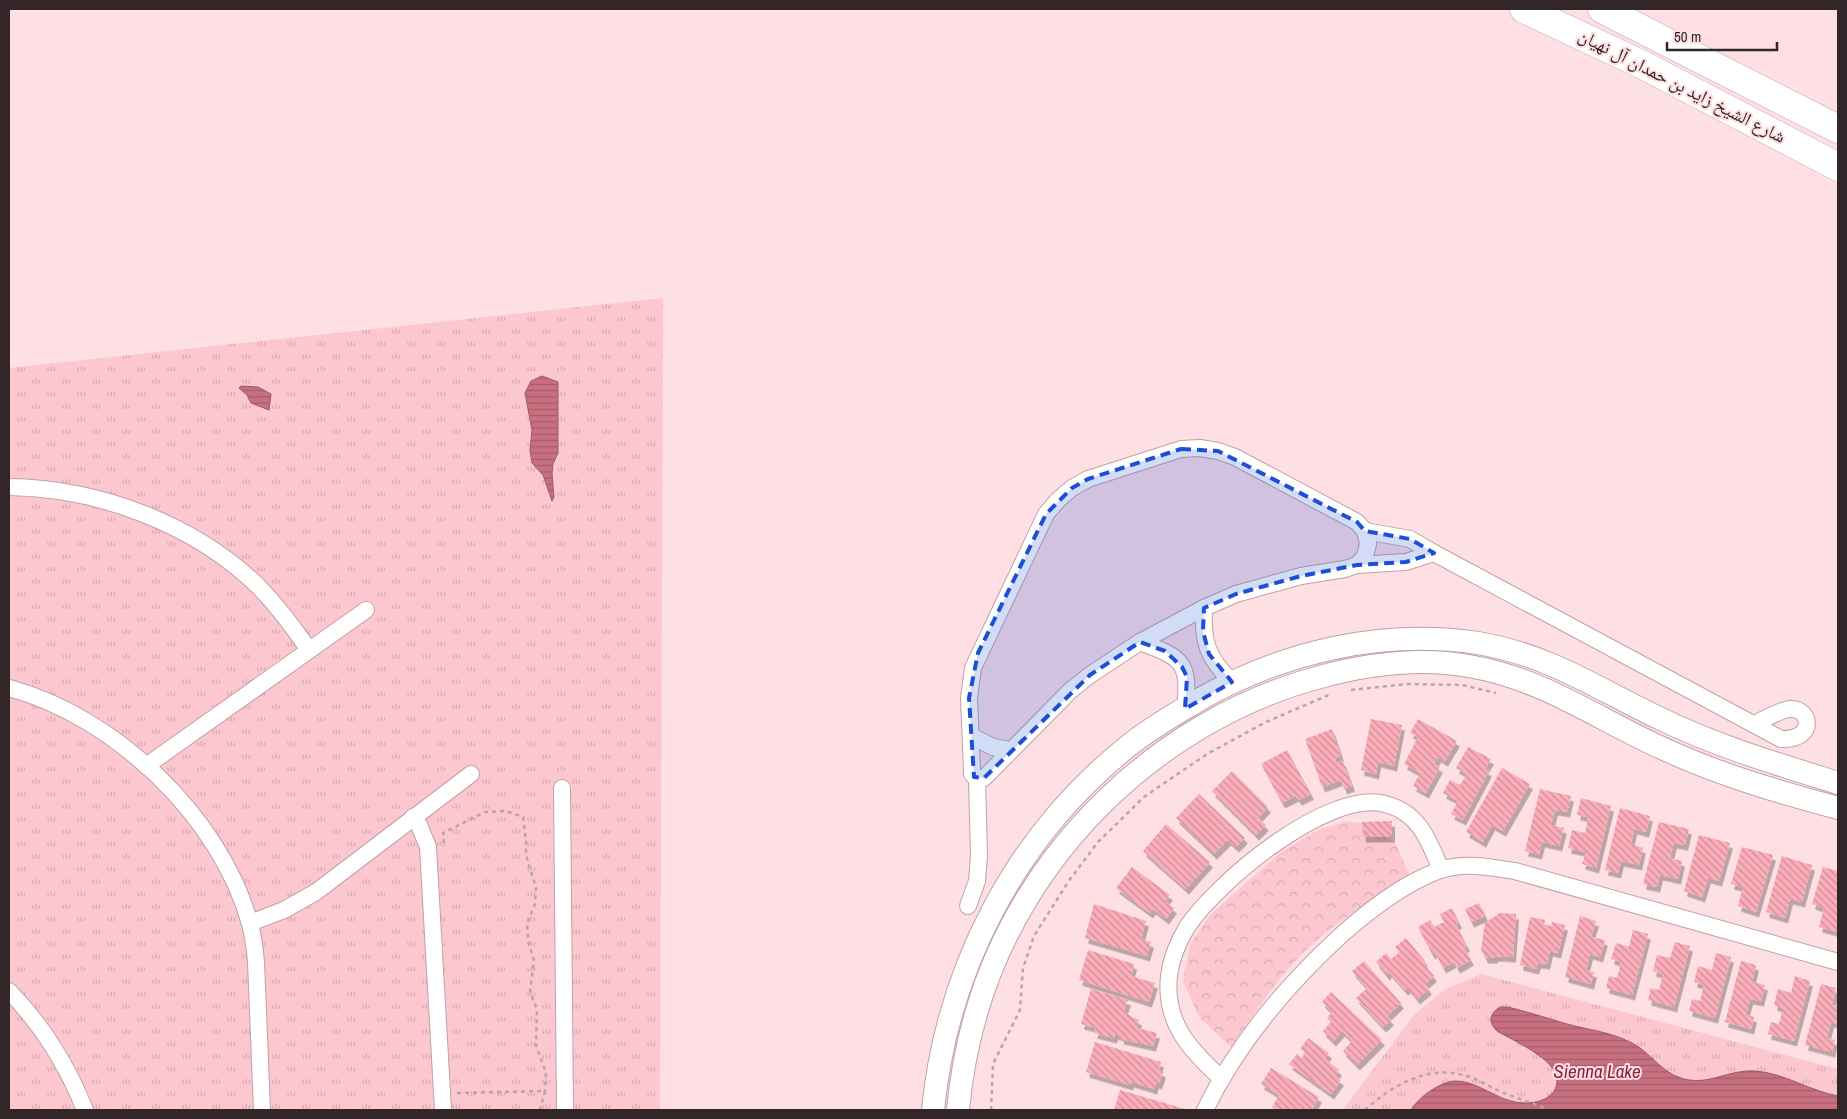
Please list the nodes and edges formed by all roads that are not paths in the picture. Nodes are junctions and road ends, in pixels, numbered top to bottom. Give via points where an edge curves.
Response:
1 (1524, 9) edge
2 (1602, 9) edge
3 (1838, 129) edge
4 (1838, 167) edge
5 (9, 487) edge
6 (1365, 531) junction
7 (1434, 553) junction
8 (1357, 565) junction
9 (1204, 608) junction
10 (366, 610) dead end
11 (1140, 642) junction
12 (309, 650) junction
13 (1232, 682) junction
14 (9, 688) edge
15 (1184, 709) junction
16 (1754, 724) dead end
17 (971, 736) junction
18 (1010, 750) junction
19 (146, 766) junction
20 (471, 774) dead end
21 (977, 779) junction
22 (1838, 782) edge
23 (562, 788) dead end
24 (1838, 808) edge
25 (413, 817) junction
26 (1441, 870) junction
27 (968, 906) dead end
28 (250, 923) junction
29 (1838, 962) edge
30 (9, 992) edge
31 (1222, 1079) junction
32 (85, 1110) edge
33 (262, 1110) edge
34 (443, 1110) edge
35 (565, 1110) edge
36 (933, 1110) edge
37 (958, 1110) edge
38 (1205, 1110) edge

1 - 4 highway, شارع الشيخ زايد بن حمدان آل نهيان via 1643,64
2 - 3 highway, شارع الشيخ زايد بن حمدان آل نهيان
5 - 12 street via 49,490 102,501 152,518 198,540 258,586
6 - 7 street via 1410,539
6 - 8 street via 1367,550
6 - 17 street via 1357,522 1218,451 1182,449 1088,479 1072,488 1046,514 978,653 970,682
7 - 8 street via 1406,562
7 - 16 street
8 - 9 street via 1268,584
9 - 11 street
9 - 13 street via 1203,631 1209,654
10 - 12 street
11 - 15 street via 1165,651 1182,666 1187,677
11 - 18 street via 1071,690
12 - 19 street
13 - 15 street
13 - 22 street via 1306,654 1362,643 1419,639 1477,643 1536,658 1696,735 1769,762
14 - 19 street via 66,710 106,734
15 - 36 street via 1128,746 1099,771 1046,827 1023,858 990,914 964,974 945,1037
17 - 18 street via 993,747
17 - 21 street via 972,774
18 - 21 street via 984,778
19 - 28 street via 183,804 216,848
20 - 25 street
21 - 27 street via 979,856 976,882
23 - 35 street
24 - 37 street via 1761,787 1694,763 1568,699 1504,673 1470,666 1402,664 1333,673 1300,682 1237,708 1174,744 1114,791 1063,847 1021,910 988,978 969,1044
25 - 28 street via 300,902
25 - 34 street via 424,836 428,852
26 - 29 street via 1485,866 1515,871
26 - 31 street via 1386,900 1318,956 1266,1014
26 - 31 street via 1421,827 1411,816 1385,804 1356,803 1291,833 1252,861 1214,895 1178,943 1172,960 1169,994 1172,1012 1186,1044
28 - 33 street via 256,962
30 - 32 street via 54,1047
31 - 38 street

